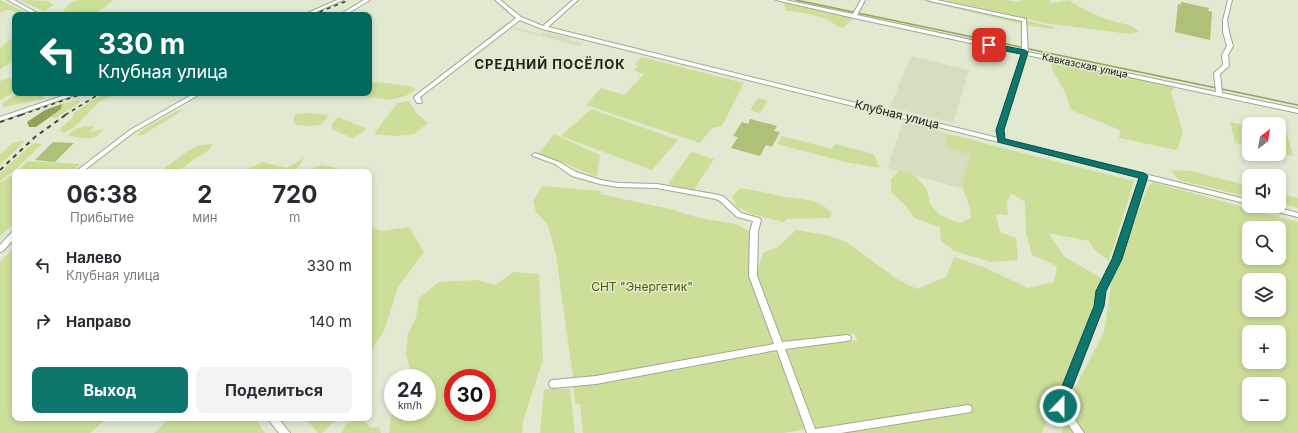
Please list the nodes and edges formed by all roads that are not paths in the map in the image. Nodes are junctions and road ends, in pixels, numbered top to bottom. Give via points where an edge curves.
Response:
1 (10, 0) edge
2 (341, 0) edge
3 (368, 0) edge
4 (497, 0) edge
5 (576, 0) edge
6 (778, 0) edge
7 (863, 0) edge
8 (930, 0) edge
9 (1230, 0) edge
10 (33, 12) edge
11 (312, 12) edge
12 (346, 12) edge
13 (856, 14) junction
14 (519, 18) junction
15 (544, 28) junction
16 (1025, 52) junction
17 (1218, 93) junction
18 (68, 96) edge
19 (194, 96) edge
20 (420, 102) dead end
21 (1298, 111) edge
22 (0, 119) edge
23 (1001, 140) junction
24 (536, 155) dead end
25 (82, 169) edge
26 (1144, 176) junction
27 (1242, 200) edge
28 (1286, 212) edge
29 (1298, 215) edge
30 (12, 237) edge
31 (0, 249) edge
32 (847, 338) dead end
33 (780, 346) junction
34 (553, 384) dead end
35 (968, 409) dead end
36 (275, 421) edge
37 (285, 433) edge
38 (813, 433) edge
39 (1079, 433) edge

1 - 10 street
2 - 11 street
3 - 12 street
4 - 14 street, Клубная улица
5 - 15 street
6 - 13 street, Кавказская улица
7 - 13 street
8 - 16 street via 1024,20
9 - 17 street via 1225,20 1230,48 1225,55 1226,66 1217,73
13 - 16 street, Кавказская улица
14 - 15 street, Клубная улица
14 - 20 street via 417,97
15 - 23 street, Клубная улица
16 - 17 street, Кавказская улица
16 - 23 street via 1000,130
17 - 21 street, Кавказская улица
18 - 22 street
19 - 25 street via 132,131
23 - 26 street, Клубная улица
24 - 33 street via 574,174 600,182 657,186 717,196 739,215 757,220 754,231 754,276
26 - 27 street, Клубная улица
26 - 39 street via 1117,259 1101,291 1099,306 1060,406
28 - 29 street
30 - 31 street
32 - 33 street
33 - 34 street via 596,380
33 - 38 street
35 - 38 street
36 - 37 street

